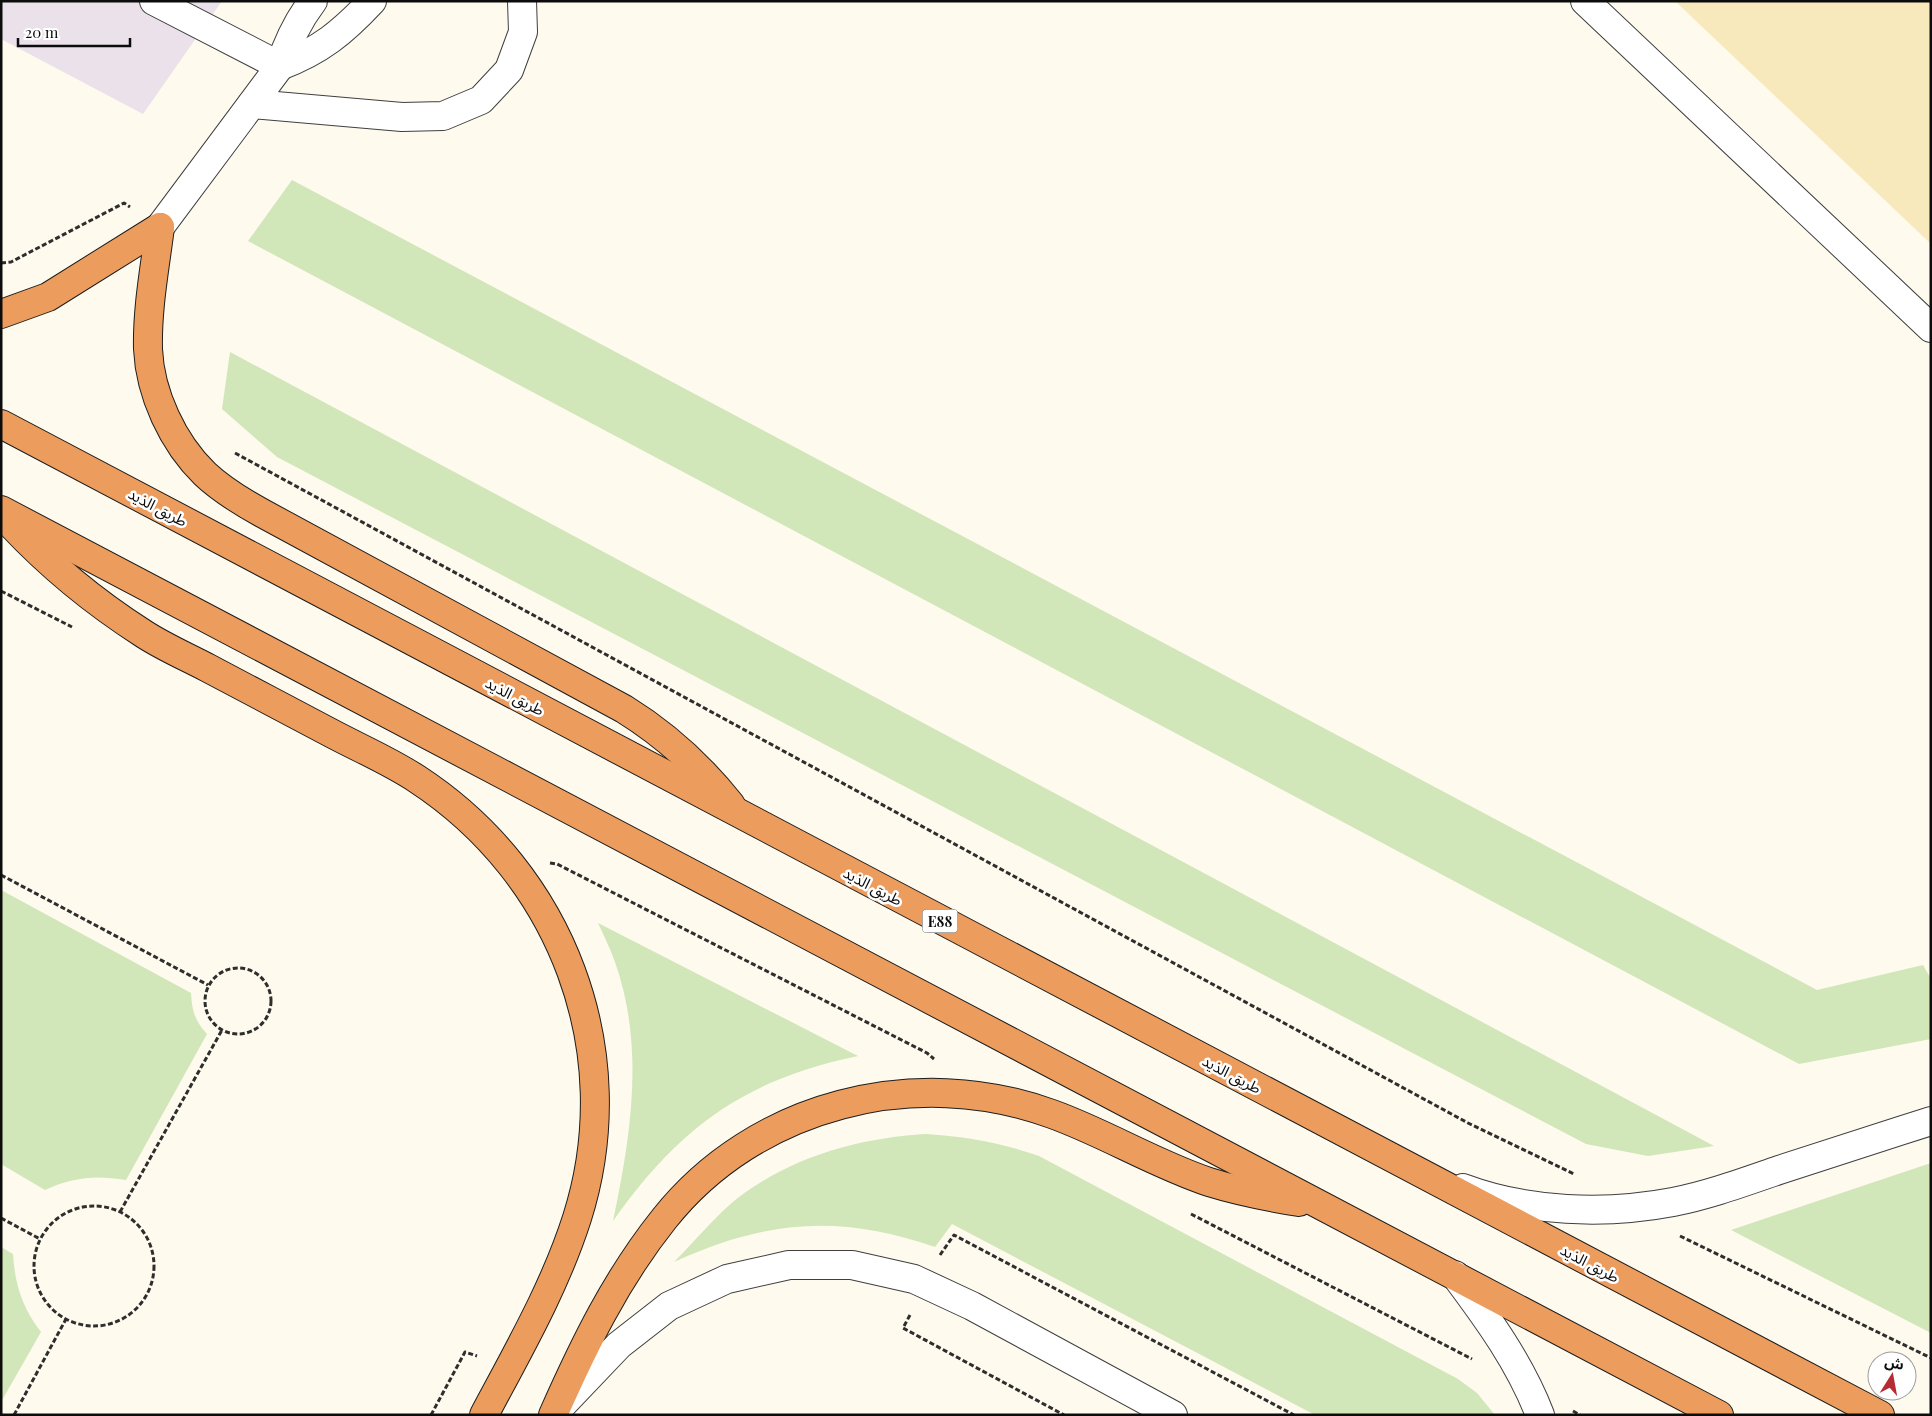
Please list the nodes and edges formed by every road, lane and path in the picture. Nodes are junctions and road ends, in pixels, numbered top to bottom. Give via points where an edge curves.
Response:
1 (312, 1) edge
2 (372, 1) edge
3 (522, 1) edge
4 (1585, 1) edge
5 (174, 5) edge
6 (280, 66) junction
7 (252, 104) junction
8 (160, 227) junction
9 (1, 263) edge
10 (1, 314) edge
11 (1931, 328) edge
12 (1, 424) edge
13 (233, 452) dead end
14 (1, 512) edge
15 (1, 591) edge
16 (80, 631) dead end
17 (738, 814) junction
18 (1, 874) edge
19 (208, 984) junction
20 (222, 1030) junction
21 (1931, 1121) edge
22 (1418, 1172) junction
23 (1577, 1175) dead end
24 (1323, 1206) junction
25 (120, 1212) junction
26 (1, 1218) edge
27 (1678, 1235) dead end
28 (40, 1239) junction
29 (1455, 1275) junction
30 (910, 1313) dead end
31 (66, 1319) junction
32 (481, 1347) dead end
33 (1931, 1358) edge
34 (553, 1414) edge
35 (14, 1415) edge
36 (432, 1415) edge
37 (484, 1415) edge
38 (1064, 1415) edge
39 (1173, 1415) edge
40 (1540, 1415) edge
41 (1719, 1415) edge
42 (1880, 1415) edge

1 - 6 street via 291,35
2 - 6 street via 328,43 305,57
3 - 7 street via 523,32 508,70 481,100 443,116 402,117
4 - 11 street
5 - 6 street
6 - 7 street
7 - 8 street
8 - 9 path via 124,203 11,262
8 - 10 highway via 48,297
8 - 17 highway via 149,316 148,350 154,385 165,417 205,474 232,496 262,513 624,709 657,730 694,762
12 - 17 highway, طريق الذيد / E88
13 - 23 path via 1468,1123
14 - 24 highway
14 - 37 highway via 39,554 90,596 146,635 416,778 466,816 510,861 546,913 572,970 589,1030 595,1094 591,1156 577,1217 551,1284
15 - 16 path
17 - 22 highway, طريق الذيد / E88
18 - 19 path
19 - 20 path via 206,1010
19 - 20 path via 219,973 234,967 250,969 263,978 271,992 271,1008 265,1022 252,1031 237,1035
20 - 25 path
21 - 22 street via 1726,1188 1673,1202 1619,1209 1551,1207 1483,1196
22 - 42 highway, طريق الذيد / E88
24 - 29 highway
24 - 34 highway via 1264,1196 1207,1181 1052,1114 984,1096 923,1092 881,1095 840,1104 800,1117 763,1136 728,1159 665,1216 612,1292
25 - 28 path via 103,1207 84,1207 66,1212
25 - 31 path via 136,1223 147,1238 153,1256 154,1275 148,1293 137,1308 121,1319 103,1325 84,1325
26 - 28 path
27 - 33 path
28 - 31 path via 34,1275 40,1293 51,1308
29 - 40 street via 1509,1350
29 - 41 highway
30 - 38 path via 903,1328
31 - 35 path
32 - 36 path via 477,1356 465,1352
34 - 39 street via 619,1345 669,1306 727,1279 789,1265 852,1265 914,1279 972,1306

